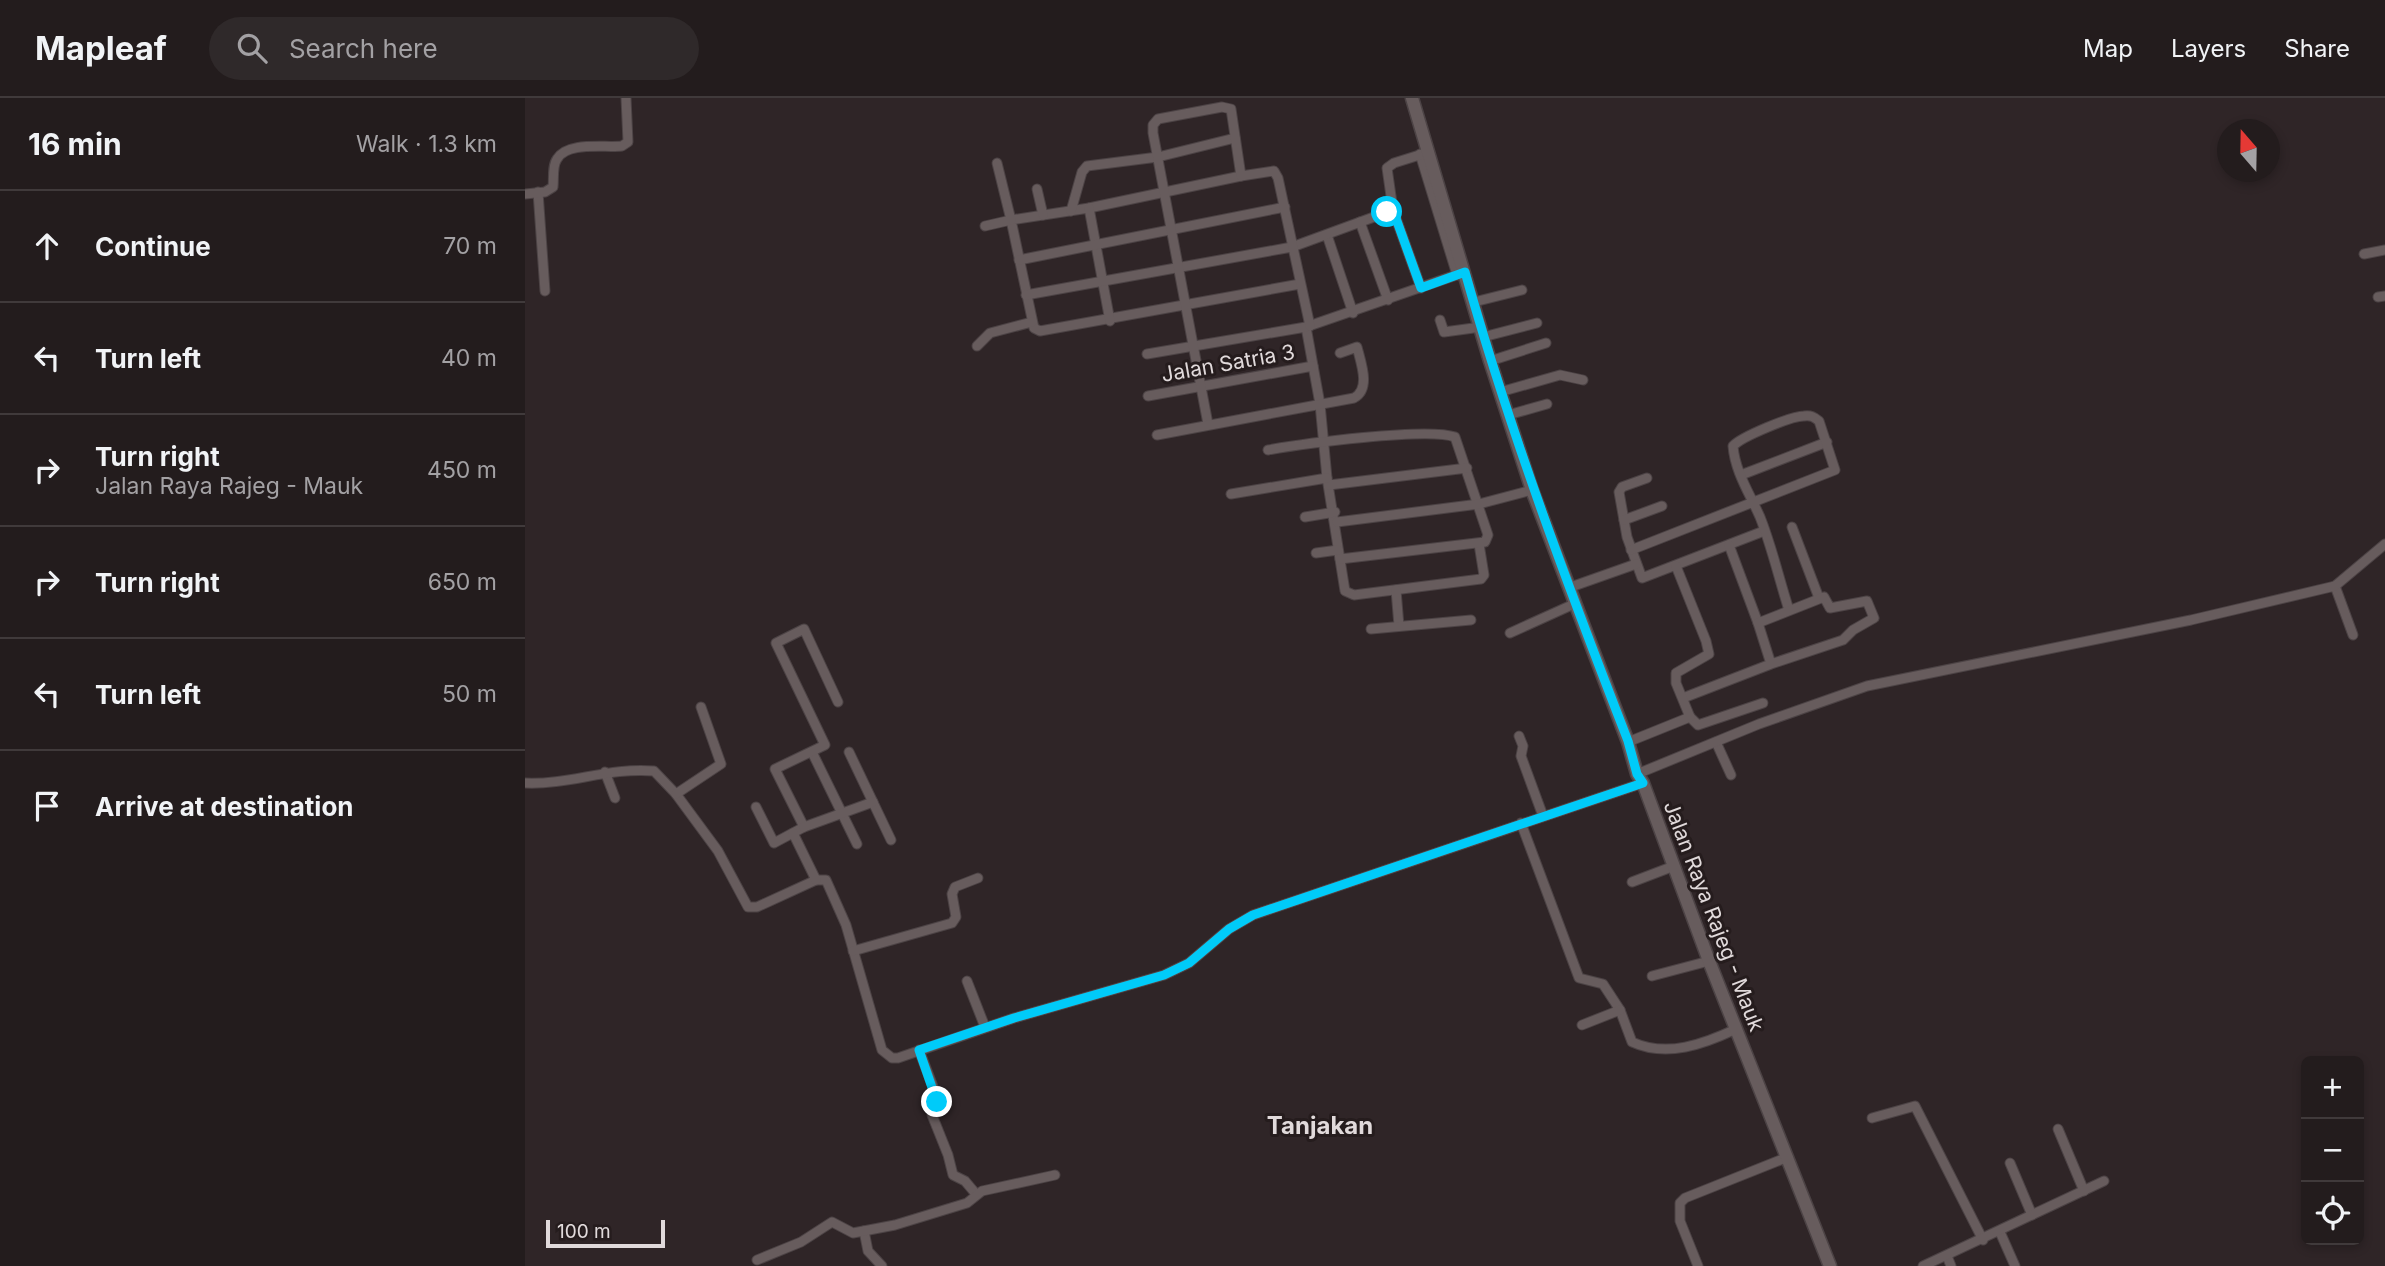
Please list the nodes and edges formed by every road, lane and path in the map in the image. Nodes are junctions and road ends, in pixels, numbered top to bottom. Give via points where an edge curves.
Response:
1 (626, 98) edge
2 (1412, 98) edge
3 (1235, 138) junction
4 (1424, 153) junction
5 (1158, 157) junction
6 (997, 163) dead end
7 (1241, 176) junction
8 (1037, 189) dead end
9 (538, 192) junction
10 (1164, 193) junction
11 (525, 194) edge
12 (1285, 207) junction
13 (1089, 208) junction
14 (1393, 210) junction
15 (1071, 211) junction
16 (1042, 215) junction
17 (1011, 220) junction
18 (1360, 222) junction
19 (985, 226) dead end
20 (1171, 230) junction
21 (1327, 235) junction
22 (1096, 245) junction
23 (1292, 247) junction
24 (2385, 250) edge
25 (2364, 254) dead end
26 (1019, 260) junction
27 (1179, 268) junction
28 (1461, 273) junction
29 (1102, 282) junction
30 (1300, 284) junction
31 (1421, 288) junction
32 (1522, 289) dead end
33 (545, 291) dead end
34 (1026, 295) junction
35 (1388, 300) junction
36 (1474, 302) junction
37 (1184, 306) junction
38 (1353, 313) junction
39 (1440, 320) dead end
40 (1110, 321) junction
41 (1032, 322) junction
42 (1537, 323) dead end
43 (1308, 327) junction
44 (1482, 332) junction
45 (1546, 343) dead end
46 (977, 346) dead end
47 (1193, 346) junction
48 (1340, 353) dead end
49 (1147, 354) dead end
50 (1490, 361) junction
51 (1313, 366) junction
52 (1583, 380) dead end
53 (1201, 385) junction
54 (1500, 392) junction
55 (1148, 396) dead end
56 (1320, 404) junction
57 (1547, 404) dead end
58 (1508, 415) junction
59 (1208, 424) junction
60 (1157, 435) dead end
61 (1827, 442) junction
62 (1325, 443) junction
63 (1268, 450) dead end
64 (1467, 468) junction
65 (1741, 475) junction
66 (1647, 478) dead end
67 (1328, 481) junction
68 (1532, 489) junction
69 (1231, 494) dead end
70 (1753, 501) junction
71 (1479, 505) junction
72 (1662, 506) dead end
73 (1335, 512) junction
74 (1305, 517) dead end
75 (1623, 520) junction
76 (1337, 522) junction
77 (1792, 527) dead end
78 (1764, 531) junction
79 (1483, 541) junction
80 (2385, 544) edge
81 (1729, 545) junction
82 (1631, 550) junction
83 (1316, 553) dead end
84 (1339, 554) junction
85 (1636, 564) junction
86 (1676, 566) junction
87 (2335, 586) junction
88 (1568, 588) junction
89 (1396, 590) junction
90 (1819, 598) junction
91 (1574, 604) junction
92 (1789, 610) junction
93 (1471, 620) dead end
94 (1758, 623) junction
95 (1399, 626) junction
96 (1371, 629) dead end
97 (1510, 633) dead end
98 (2354, 635) dead end
99 (1771, 664) junction
100 (1683, 698) junction
101 (838, 702) dead end
102 (1763, 703) dead end
103 (701, 707) dead end
104 (1690, 718) junction
105 (1519, 736) dead end
106 (1628, 741) junction
107 (1716, 742) junction
108 (813, 752) junction
109 (849, 752) dead end
110 (605, 772) junction
111 (1731, 775) dead end
112 (1640, 779) junction
113 (525, 783) edge
114 (676, 794) junction
115 (615, 798) dead end
116 (873, 802) junction
117 (756, 807) dead end
118 (842, 814) junction
119 (1543, 816) junction
120 (1521, 823) junction
121 (804, 827) junction
122 (793, 834) junction
123 (891, 840) dead end
124 (857, 844) dead end
125 (1674, 866) junction
126 (978, 878) dead end
127 (816, 880) junction
128 (1632, 882) dead end
129 (853, 951) junction
130 (1709, 961) junction
131 (1652, 976) dead end
132 (967, 981) dead end
133 (1620, 1010) junction
134 (1582, 1025) dead end
135 (985, 1027) junction
136 (1736, 1029) junction
137 (919, 1050) junction
138 (1873, 1118) dead end
139 (2058, 1129) dead end
140 (1788, 1157) junction
141 (2010, 1163) dead end
142 (1055, 1175) dead end
143 (2104, 1181) dead end
144 (2084, 1191) junction
145 (976, 1194) junction
146 (2032, 1215) junction
147 (864, 1231) junction
148 (2000, 1232) junction
149 (1983, 1240) junction
150 (1947, 1256) junction
151 (757, 1260) dead end
152 (882, 1266) edge
153 (1697, 1266) edge
154 (1831, 1266) edge
155 (1923, 1266) edge
156 (1951, 1266) edge
157 (2015, 1266) edge

1 - 9 street via 628,142 564,152 555,162 553,187
2 - 4 main road, Jalan Raya Rajeg - Mauk
3 - 5 street
3 - 5 street via 1233,111 1227,107 1164,117 1153,125
3 - 7 street
4 - 14 street via 1387,169
4 - 28 main road, Jalan Raya Rajeg - Mauk
5 - 10 street
5 - 15 street via 1087,166
6 - 17 street
7 - 10 street
7 - 12 street via 1274,171
8 - 16 street
9 - 11 street
9 - 33 street
10 - 13 street
10 - 20 street
12 - 20 street
12 - 23 street
13 - 15 street
13 - 22 street
14 - 18 street
14 - 31 street
15 - 16 street
16 - 17 street
17 - 19 street
17 - 26 street
18 - 21 street
18 - 35 street
20 - 22 street
20 - 27 street
21 - 23 street
21 - 38 street
22 - 26 street
22 - 29 street
23 - 27 street
23 - 30 street
24 - 25 street
26 - 34 street
27 - 29 street
27 - 37 street
28 - 31 street
28 - 36 main road, Jalan Raya Rajeg - Mauk
29 - 34 street
29 - 40 street
30 - 37 street
30 - 43 street
31 - 35 street
32 - 36 street
34 - 41 street
35 - 38 street
36 - 44 main road, Jalan Raya Rajeg - Mauk
37 - 40 street
37 - 47 street
38 - 43 street
39 - 44 street via 1444,332
40 - 41 street via 1040,331
41 - 46 street via 990,333
42 - 44 street
43 - 47 street
43 - 51 street
44 - 50 main road, Jalan Raya Rajeg - Mauk
45 - 50 street
47 - 49 street
47 - 53 street
48 - 56 street via 1357,347 1364,389 1354,398
50 - 54 main road, Jalan Raya Rajeg - Mauk
51 - 53 street, Jalan Satria 3
51 - 56 street
52 - 54 street via 1560,375
53 - 55 street, Jalan Satria 3
53 - 59 street
54 - 58 main road, Jalan Raya Rajeg - Mauk
56 - 59 street
56 - 62 street
57 - 58 street
58 - 68 main road, Jalan Raya Rajeg - Mauk
59 - 60 street
61 - 65 street
61 - 65 street via 1819,421 1809,416 1794,418 1736,443
61 - 70 street via 1835,470
62 - 63 street
62 - 64 street via 1452,435
62 - 67 street
64 - 67 street
64 - 71 street
65 - 70 street
66 - 75 street via 1619,489
67 - 69 street
67 - 73 street
68 - 71 street
68 - 88 main road, Jalan Raya Rajeg - Mauk
70 - 78 street
70 - 82 street
71 - 76 street
71 - 79 street
72 - 75 street
73 - 74 street
73 - 76 street
75 - 82 street
76 - 84 street
77 - 90 street
78 - 81 street
78 - 92 street
79 - 84 street
79 - 89 street via 1481,579
80 - 87 street
81 - 86 street
81 - 94 street
82 - 85 street
83 - 84 street
84 - 89 street via 1348,593
85 - 86 street via 1642,578
85 - 88 street
86 - 100 street via 1709,651 1676,673
87 - 98 street
87 - 107 street via 1867,685
88 - 91 main road, Jalan Raya Rajeg - Mauk
89 - 95 street
90 - 92 street
90 - 99 street via 1826,598 1831,608 1869,601 1874,618 1843,640
91 - 97 street
91 - 106 main road, Jalan Raya Rajeg - Mauk
92 - 94 street
93 - 95 street
94 - 99 street
95 - 96 street
99 - 100 street
100 - 104 street
101 - 108 street via 804,629 776,643 825,746
102 - 104 street via 1698,726
103 - 114 street via 720,764
104 - 106 street
105 - 119 street via 1521,757
106 - 112 main road, Jalan Raya Rajeg - Mauk
107 - 111 street
107 - 112 street
108 - 118 street
108 - 121 street via 775,769
109 - 116 street
110 - 113 street via 554,783
110 - 114 street via 654,771
110 - 115 street
112 - 119 street
112 - 125 main road, Jalan Raya Rajeg - Mauk
114 - 127 street via 724,859 748,907
116 - 118 street
116 - 123 street
117 - 122 street via 774,843
118 - 121 street
118 - 124 street
119 - 120 street
120 - 133 street via 1579,978 1603,984
120 - 135 street via 1253,915 1189,963 1164,975
121 - 122 street
122 - 127 street
125 - 128 street
125 - 130 main road, Jalan Raya Rajeg - Mauk
126 - 129 street via 953,890 956,917 952,923
127 - 129 street via 828,882
129 - 137 street via 882,1050 892,1058
130 - 131 street
130 - 136 main road, Jalan Raya Rajeg - Mauk
132 - 135 street
133 - 134 street
133 - 136 street via 1632,1042 1650,1048 1696,1046
135 - 137 street
136 - 140 main road, Jalan Raya Rajeg - Mauk
137 - 145 street via 938,1100 932,1115 953,1175
138 - 149 street via 1915,1106
139 - 144 street
140 - 153 street via 1680,1203 1679,1221
140 - 154 main road, Jalan Raya Rajeg - Mauk
141 - 146 street
142 - 145 street
143 - 144 street
144 - 146 street
145 - 147 street via 967,1203
146 - 148 street
147 - 151 street via 853,1233 832,1222 801,1242
147 - 152 street via 868,1251
148 - 149 street
148 - 157 street
149 - 150 street
150 - 155 street
150 - 156 street

